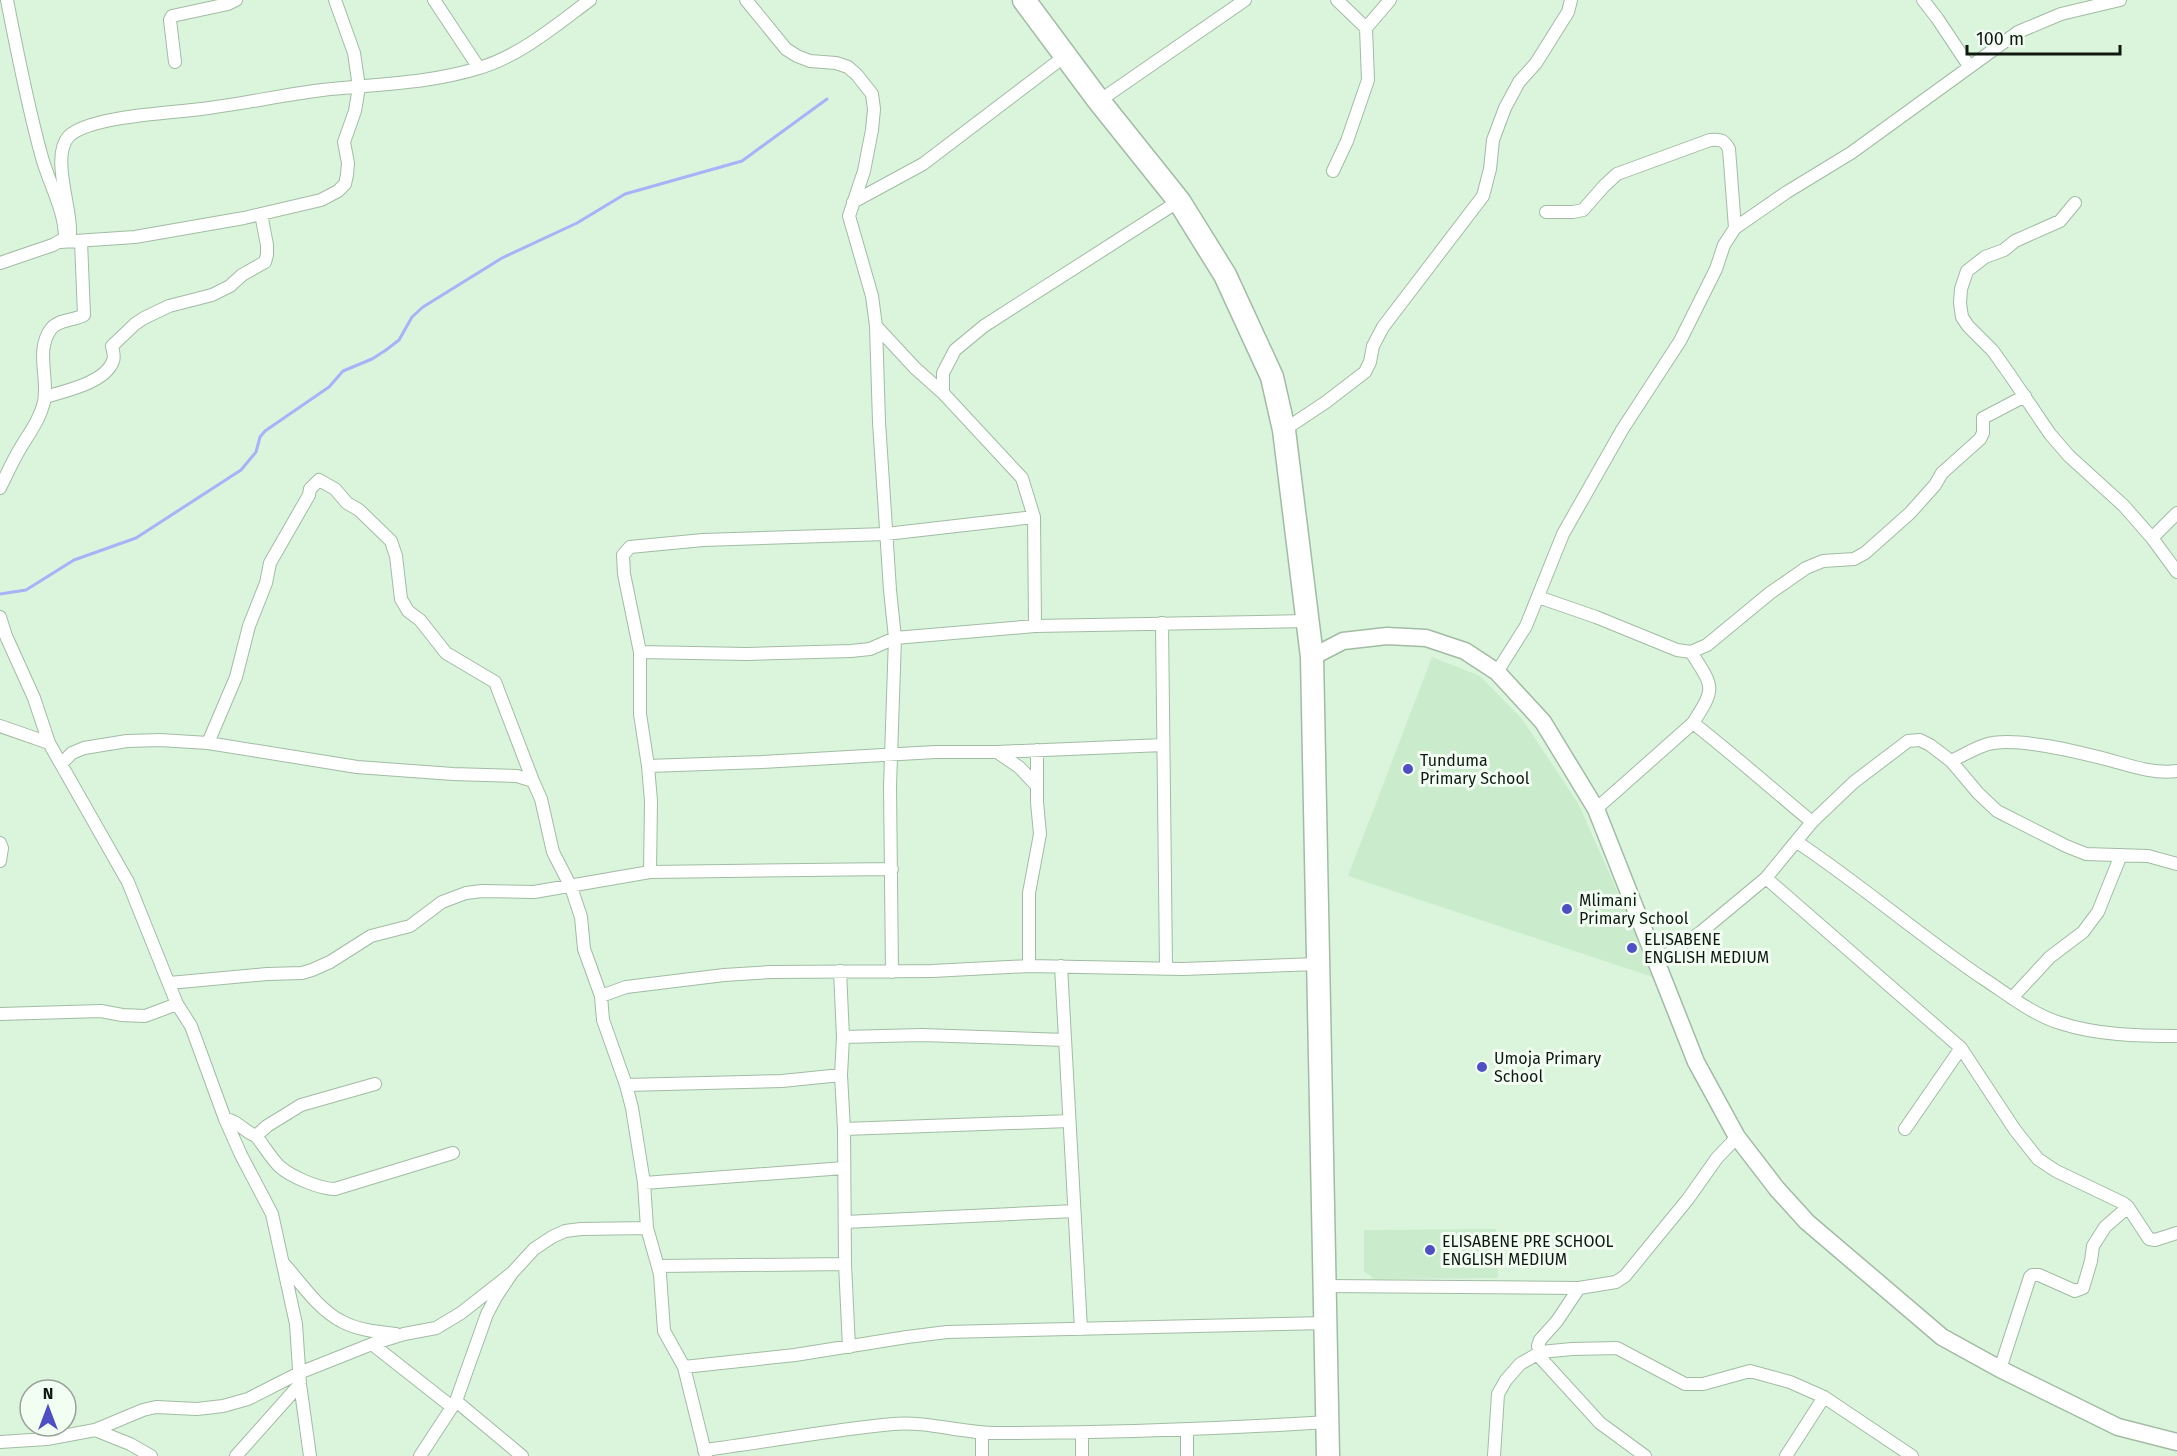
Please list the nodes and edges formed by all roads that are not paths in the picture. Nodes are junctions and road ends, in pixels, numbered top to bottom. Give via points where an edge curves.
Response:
1 (7, 0) edge
2 (335, 0) edge
3 (434, 0) edge
4 (746, 0) edge
5 (1024, 0) edge
6 (1245, 0) edge
7 (1336, 0) edge
8 (1390, 0) edge
9 (1571, 0) edge
10 (1923, 0) edge
11 (2120, 0) edge
12 (230, 2) edge
13 (582, 2) edge
14 (1366, 28) junction
15 (1065, 57) junction
16 (175, 62) dead end
17 (1969, 66) junction
18 (479, 68) junction
19 (359, 87) junction
20 (1099, 101) junction
21 (1333, 171) dead end
22 (1179, 201) junction
23 (853, 202) junction
24 (2075, 203) dead end
25 (1546, 212) dead end
26 (261, 214) junction
27 (1735, 228) junction
28 (62, 240) junction
29 (81, 241) junction
30 (0, 263) edge
31 (876, 326) junction
32 (943, 393) junction
33 (2025, 396) junction
34 (45, 397) junction
35 (1284, 430) junction
36 (0, 488) edge
37 (2177, 513) edge
38 (1034, 517) junction
39 (886, 534) junction
40 (2152, 538) junction
41 (2177, 572) edge
42 (1538, 597) junction
43 (0, 617) edge
44 (1307, 621) junction
45 (1162, 623) junction
46 (1035, 626) junction
47 (896, 638) junction
48 (3, 639) edge
49 (640, 652) junction
50 (1691, 652) junction
51 (1312, 657) junction
52 (1497, 672) junction
53 (1694, 723) junction
54 (0, 726) edge
55 (49, 743) junction
56 (208, 743) junction
57 (1163, 745) junction
58 (1037, 750) junction
59 (997, 752) junction
60 (890, 755) junction
61 (1951, 761) junction
62 (61, 764) junction
63 (648, 766) junction
64 (2177, 771) edge
65 (532, 781) junction
66 (1037, 786) junction
67 (1596, 809) junction
68 (1812, 822) junction
69 (1797, 842) junction
70 (0, 843) edge
71 (2121, 855) junction
72 (0, 861) edge
73 (2177, 864) edge
74 (892, 869) junction
75 (650, 872) junction
76 (1766, 878) junction
77 (571, 887) junction
78 (1656, 962) junction
79 (1317, 964) junction
80 (1029, 966) junction
81 (1060, 966) junction
82 (1166, 967) junction
83 (840, 971) junction
84 (892, 972) junction
85 (169, 983) junction
86 (601, 996) junction
87 (2012, 998) junction
88 (177, 1004) junction
89 (0, 1014) edge
90 (2177, 1036) edge
91 (843, 1037) junction
92 (1065, 1040) junction
93 (1961, 1048) junction
94 (841, 1075) junction
95 (375, 1084) dead end
96 (626, 1085) junction
97 (225, 1119) junction
98 (1069, 1121) junction
99 (844, 1129) junction
100 (1905, 1129) dead end
101 (256, 1136) junction
102 (1737, 1137) junction
103 (453, 1153) dead end
104 (844, 1168) junction
105 (644, 1183) junction
106 (2128, 1207) junction
107 (1074, 1211) junction
108 (845, 1222) junction
109 (647, 1228) junction
110 (2177, 1233) edge
111 (283, 1263) junction
112 (845, 1263) junction
113 (658, 1266) junction
114 (512, 1273) junction
115 (1326, 1286) junction
116 (1579, 1288) junction
117 (1326, 1323) junction
118 (1081, 1329) junction
119 (404, 1334) junction
120 (372, 1344) junction
121 (849, 1347) junction
122 (1539, 1353) junction
123 (684, 1367) junction
124 (2000, 1369) junction
125 (300, 1379) junction
126 (1824, 1397) junction
127 (454, 1404) junction
128 (1328, 1422) junction
129 (95, 1430) junction
130 (1187, 1430) junction
131 (982, 1433) junction
132 (1082, 1433) junction
133 (0, 1442) edge
134 (2177, 1442) edge
135 (705, 1453) edge
136 (151, 1456) edge
137 (236, 1456) edge
138 (310, 1456) edge
139 (420, 1456) edge
140 (522, 1456) edge
141 (982, 1456) edge
142 (1082, 1456) edge
143 (1186, 1456) edge
144 (1328, 1456) edge
145 (1494, 1456) edge
146 (1645, 1456) edge
147 (1786, 1456) edge
148 (1912, 1456) edge

1 - 28 street via 38,144 63,220
2 - 19 street via 354,53
3 - 18 street
4 - 23 street via 786,49 810,61 848,67 872,94 872,130
5 - 15 highway
6 - 20 street
7 - 14 street
8 - 14 street
9 - 35 street via 1568,12 1505,108 1493,140 1491,169 1483,196 1383,327 1365,372
10 - 17 street
11 - 17 street via 2061,14 2018,32
12 - 16 street via 172,16
13 - 18 street via 512,54
14 - 21 street via 1368,80
15 - 20 highway
15 - 23 street via 923,164
17 - 27 street via 1851,153
18 - 19 street via 415,82
19 - 26 street via 344,142 348,163 345,184 321,200
19 - 28 street via 115,119 80,129 68,137 62,153 71,225 70,233
20 - 22 highway
22 - 32 street via 984,326 955,350 944,373
22 - 35 highway via 1225,275 1272,377
23 - 31 street via 849,216 872,296
24 - 33 street via 2060,221 1972,266 1961,290 1962,317 1993,351
25 - 27 street via 1583,210 1617,174 1720,139 1729,149
26 - 29 street via 135,237
26 - 34 street via 267,245 265,262 212,295 169,306 135,324 112,346 114,359 110,367 81,387
27 - 42 street via 1680,341 1622,430 1563,534
28 - 29 street
28 - 30 street
29 - 34 street via 84,315 57,324 48,334 43,362
31 - 32 street
31 - 39 street
32 - 38 street via 1022,478
33 - 40 street via 2069,456 2124,506
33 - 50 street via 1983,418 1980,439 1942,473 1910,513 1876,545 1854,559 1823,561 1806,568 1707,645
34 - 36 street via 33,429
35 - 44 highway
37 - 40 street
38 - 39 street
38 - 46 street
39 - 47 street
39 - 49 street via 704,540 630,547 623,555 624,574
40 - 41 street
42 - 50 street
42 - 52 street via 1526,626
43 - 48 street
44 - 45 street
44 - 51 highway
45 - 46 street
45 - 57 street
46 - 47 street
47 - 49 street via 870,649 830,652
47 - 60 street
48 - 55 street via 34,698
49 - 63 street via 640,714
50 - 53 street via 1711,686
51 - 52 street via 1343,641 1387,636 1426,638 1465,651
51 - 79 highway
52 - 67 street via 1543,722
53 - 67 street
53 - 68 street
54 - 55 street
55 - 62 street
56 - 62 street via 127,741 84,748
56 - 65 street via 357,767 517,776
56 - 65 street via 236,677 270,563 310,489 320,480 391,541 401,599 408,611 446,653 495,682
57 - 58 street
57 - 82 street
58 - 59 street
58 - 66 street
59 - 60 street
59 - 66 street via 1019,766
60 - 63 street
60 - 74 street
61 - 64 street via 1997,742 2074,750 2162,773
61 - 68 street via 1920,740 1908,741 1854,782
61 - 71 street via 1978,793 2015,822 2086,854
62 - 85 street via 128,882
63 - 75 street
65 - 77 street via 541,799 553,852
66 - 80 street via 1040,834 1029,893
67 - 78 street
68 - 69 street
69 - 76 street
69 - 87 street
70 - 72 street
71 - 73 street via 2148,856
71 - 87 street via 2098,912 2083,932 2050,957
74 - 75 street
74 - 84 street
75 - 77 street
76 - 78 street via 1701,932
76 - 93 street
77 - 85 street via 454,896 410,926 371,936 330,962 302,973
77 - 86 street via 581,917 584,949
78 - 102 street via 1696,1062
79 - 82 street
79 - 115 highway
80 - 81 street
80 - 84 street
81 - 82 street
81 - 92 street
83 - 84 street
83 - 86 street via 724,975 627,987
83 - 91 street
85 - 88 street
86 - 96 street via 603,1020
87 - 90 street via 2058,1022 2092,1031
88 - 89 street via 145,1016 101,1011
88 - 97 street via 191,1026
91 - 92 street via 922,1035
91 - 94 street
92 - 98 street
93 - 100 street
93 - 106 street via 2038,1159
94 - 96 street via 782,1081
94 - 99 street
95 - 101 street via 302,1105
96 - 105 street
97 - 101 street
97 - 111 street via 272,1214
98 - 99 street
98 - 107 street
99 - 104 street
101 - 103 street via 280,1166 330,1189
102 - 116 street via 1625,1276 1616,1282
102 - 124 street via 1807,1222 1942,1337
104 - 105 street
104 - 108 street
105 - 109 street
106 - 110 street via 2149,1239
106 - 124 street via 2105,1227 2093,1246 2080,1291 2039,1275 2030,1277
107 - 108 street
107 - 118 street
108 - 112 street
109 - 113 street
109 - 114 street via 564,1232 534,1249
111 - 119 street via 340,1321 354,1327
111 - 125 street via 296,1324
112 - 113 street
112 - 121 street
113 - 123 street via 664,1331
114 - 119 street via 436,1328
114 - 127 street via 487,1314
115 - 116 street
115 - 117 highway
116 - 122 street via 1539,1340
117 - 118 street
117 - 128 highway
118 - 121 street via 947,1332
119 - 120 street
120 - 125 street
120 - 127 street
121 - 123 street
122 - 126 street via 1617,1348 1685,1384 1703,1384 1749,1371 1790,1382
122 - 145 street via 1520,1364 1498,1394
122 - 146 street via 1600,1423
123 - 135 street
124 - 134 street via 2118,1427
125 - 129 street via 223,1406 143,1410
125 - 137 street
125 - 138 street
126 - 147 street
126 - 148 street
127 - 139 street
127 - 140 street
128 - 130 street
128 - 144 highway
129 - 133 street
129 - 136 street
130 - 132 street
130 - 143 street
131 - 132 street
131 - 135 street via 927,1424 894,1424
131 - 141 street
132 - 142 street

